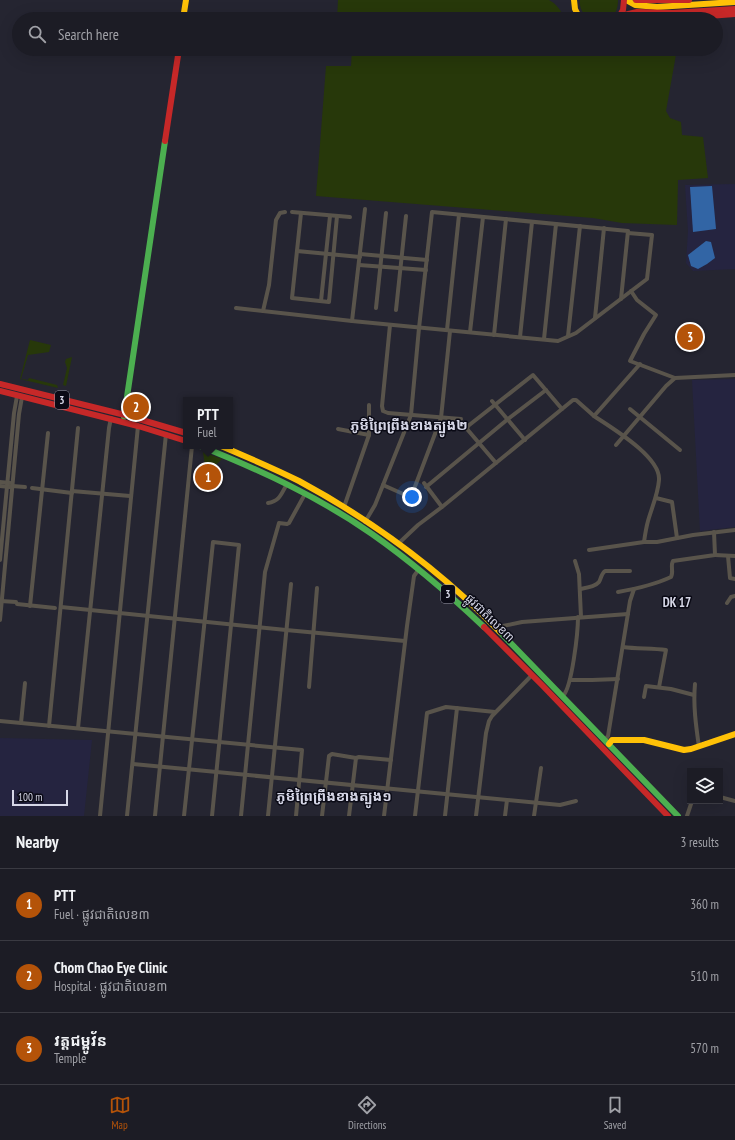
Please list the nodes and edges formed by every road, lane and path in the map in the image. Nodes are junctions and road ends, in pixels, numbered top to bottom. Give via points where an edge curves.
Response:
1 (186, 0) edge
2 (569, 0) edge
3 (574, 0) edge
4 (625, 0) edge
5 (636, 0) edge
6 (735, 2) edge
7 (690, 6) edge
8 (575, 9) junction
9 (735, 9) edge
10 (184, 12) edge
11 (576, 12) edge
12 (622, 12) edge
13 (663, 12) edge
14 (735, 14) edge
15 (723, 15) edge
16 (178, 56) edge
17 (365, 209) dead end
18 (285, 212) dead end
19 (292, 212) dead end
20 (301, 213) junction
21 (386, 213) dead end
22 (459, 215) junction
23 (330, 216) junction
24 (337, 216) junction
25 (406, 216) dead end
26 (483, 217) junction
27 (350, 218) dead end
28 (506, 219) junction
29 (532, 222) junction
30 (556, 224) junction
31 (580, 226) junction
32 (604, 228) junction
33 (628, 233) junction
34 (297, 251) junction
35 (326, 254) junction
36 (333, 255) junction
37 (360, 256) junction
38 (381, 256) junction
39 (401, 258) junction
40 (427, 260) junction
41 (359, 264) junction
42 (380, 266) junction
43 (400, 268) junction
44 (426, 270) junction
45 (631, 291) junction
46 (621, 299) junction
47 (321, 301) junction
48 (236, 308) dead end
49 (376, 308) dead end
50 (396, 310) dead end
51 (263, 311) junction
52 (595, 318) junction
53 (352, 322) junction
54 (390, 325) junction
55 (419, 328) junction
56 (449, 330) junction
57 (470, 332) junction
58 (494, 334) junction
59 (568, 336) junction
60 (520, 337) junction
61 (544, 339) junction
62 (640, 364) junction
63 (735, 375) edge
64 (675, 378) junction
65 (0, 384) edge
66 (546, 390) junction
67 (0, 391) edge
68 (19, 396) junction
69 (494, 403) junction
70 (369, 405) dead end
71 (562, 409) junction
72 (630, 409) dead end
73 (113, 413) junction
74 (124, 415) junction
75 (412, 415) junction
76 (594, 416) junction
77 (640, 416) junction
78 (441, 418) junction
79 (111, 419) junction
80 (461, 419) dead end
81 (508, 419) junction
82 (123, 422) junction
83 (138, 426) junction
84 (78, 428) dead end
85 (338, 429) dead end
86 (48, 432) dead end
87 (183, 432) edge
88 (166, 434) junction
89 (369, 435) junction
90 (624, 435) junction
91 (183, 440) edge
92 (525, 440) junction
93 (480, 443) junction
94 (616, 445) dead end
95 (192, 449) edge
96 (208, 449) edge
97 (229, 449) edge
98 (680, 450) dead end
99 (496, 463) junction
100 (0, 482) edge
101 (287, 484) junction
102 (10, 485) junction
103 (383, 485) junction
104 (0, 486) edge
105 (25, 487) dead end
106 (32, 488) dead end
107 (41, 490) junction
108 (72, 492) junction
109 (102, 493) junction
110 (305, 493) junction
111 (130, 496) junction
112 (656, 498) junction
113 (268, 503) dead end
114 (344, 507) junction
115 (442, 507) junction
116 (366, 521) junction
117 (362, 528) junction
118 (735, 530) edge
119 (714, 532) junction
120 (677, 538) junction
121 (644, 542) junction
122 (399, 543) junction
123 (589, 550) dead end
124 (715, 555) junction
125 (728, 556) junction
126 (735, 556) edge
127 (0, 560) edge
128 (575, 561) dead end
129 (419, 570) junction
130 (630, 571) dead end
131 (735, 579) edge
132 (291, 584) dead end
133 (317, 588) dead end
134 (580, 589) junction
135 (634, 589) junction
136 (618, 592) dead end
137 (735, 596) edge
138 (1, 601) edge
139 (727, 603) dead end
140 (30, 606) junction
141 (61, 607) junction
142 (55, 608) dead end
143 (90, 610) junction
144 (119, 613) junction
145 (628, 614) junction
146 (147, 616) junction
147 (580, 617) junction
148 (176, 619) junction
149 (0, 620) edge
150 (204, 622) junction
151 (231, 625) junction
152 (259, 628) junction
153 (286, 630) junction
154 (498, 630) junction
155 (314, 633) junction
156 (405, 641) junction
157 (623, 647) junction
158 (532, 676) junction
159 (618, 679) junction
160 (570, 680) junction
161 (25, 684) dead end
162 (695, 684) dead end
163 (309, 687) dead end
164 (659, 687) junction
165 (694, 695) junction
166 (563, 696) junction
167 (644, 697) dead end
168 (457, 708) junction
169 (495, 712) junction
170 (0, 721) edge
171 (21, 723) junction
172 (49, 726) junction
173 (78, 728) junction
174 (108, 731) junction
175 (136, 734) junction
176 (735, 734) edge
177 (163, 737) junction
178 (192, 739) junction
179 (609, 740) junction
180 (220, 742) junction
181 (248, 745) junction
182 (275, 747) junction
183 (699, 747) junction
184 (356, 758) junction
185 (391, 760) junction
186 (133, 764) junction
187 (160, 767) junction
188 (540, 768) dead end
189 (189, 769) junction
190 (216, 772) junction
191 (245, 775) junction
192 (272, 777) junction
193 (299, 780) junction
194 (326, 782) junction
195 (352, 785) junction
196 (388, 788) junction
197 (418, 791) junction
198 (447, 794) junction
199 (478, 797) junction
200 (723, 797) edge
201 (507, 800) junction
202 (576, 801) dead end
203 (735, 801) edge
204 (536, 802) junction
205 (691, 804) edge
206 (100, 816) edge
207 (127, 816) edge
208 (155, 816) edge
209 (184, 816) edge
210 (212, 816) edge
211 (241, 816) edge
212 (268, 816) edge
213 (296, 816) edge
214 (322, 816) edge
215 (349, 816) edge
216 (384, 816) edge
217 (415, 816) edge
218 (444, 816) edge
219 (476, 816) edge
220 (505, 816) edge
221 (534, 816) edge
222 (668, 816) edge
223 (678, 816) edge
224 (687, 816) edge

1 - 10 main road
2 - 8 main road
3 - 8 main road
4 - 7 main road via 644,6
4 - 12 main road
5 - 7 main road
6 - 7 main road
7 - 9 main road
7 - 13 main road
8 - 11 main road
14 - 15 main road
16 - 74 main road
17 - 37 street
18 - 51 street via 280,213 276,220 270,285
19 - 20 street
20 - 23 street
20 - 34 street
21 - 38 street
22 - 26 street
22 - 40 street via 432,212
22 - 56 street
23 - 24 street
23 - 35 street
24 - 27 street
24 - 36 street
25 - 39 street
26 - 28 street
26 - 57 street
28 - 29 street
28 - 58 street
29 - 30 street
29 - 60 street
30 - 31 street
30 - 61 street
31 - 32 street
31 - 59 street
32 - 33 street
32 - 52 street
33 - 45 street via 652,235 647,278
33 - 46 street
34 - 35 street
34 - 47 street via 292,298
35 - 36 street
35 - 47 street
36 - 37 street
36 - 47 street via 329,302
37 - 38 street
37 - 41 street
38 - 39 street
38 - 42 street
39 - 40 street
39 - 43 street
40 - 44 street
41 - 42 street
41 - 53 street
42 - 43 street
42 - 49 street
43 - 44 street
43 - 50 street
44 - 55 street
45 - 46 street
45 - 62 street via 637,300 656,314 630,360
46 - 52 street
48 - 51 street
51 - 53 street
52 - 59 street
53 - 54 street
54 - 55 street
54 - 75 street via 383,411
55 - 56 street
55 - 75 street
56 - 57 street
56 - 78 street
57 - 58 street
58 - 60 street
59 - 61 street via 558,341
60 - 61 street
62 - 64 street
62 - 76 street
63 - 64 street
64 - 77 street
65 - 73 main road, 3
66 - 69 street via 533,375
66 - 71 street
66 - 81 street
67 - 68 main road, 3
68 - 79 main road, 3
68 - 102 street via 14,413
69 - 81 street
69 - 93 street via 467,427
70 - 89 street
71 - 76 street via 575,400
71 - 92 street
72 - 77 street
73 - 74 main road, 3
73 - 79 street
74 - 82 main road
74 - 87 main road, 3
75 - 78 street
75 - 103 street
76 - 90 street
77 - 90 street
77 - 98 street
78 - 80 street
78 - 103 street via 411,496
79 - 82 main road, 3
79 - 109 street
81 - 92 street
81 - 93 street
82 - 83 main road, 3
83 - 88 main road, 3
83 - 111 street
84 - 108 street
85 - 89 street
86 - 107 street
88 - 91 main road, 3
88 - 146 street
89 - 114 street
90 - 94 street
90 - 112 street via 659,470
92 - 99 street
93 - 99 street
93 - 115 street via 425,485
95 - 148 street
96 - 101 main road, ផ្លូវជាតិលេខ៣ / 3
97 - 114 main road, ផ្លូវជាតិលេខ៣ / 3 via 285,474
99 - 115 street
100 - 102 street
101 - 110 main road, ផ្លូវជាតិលេខ៣ / 3
101 - 113 street via 278,499
102 - 104 street
102 - 105 street
102 - 127 street
102 - 138 street
103 - 116 street
106 - 107 street
107 - 108 street
107 - 140 street
108 - 109 street
108 - 141 street
109 - 111 street
109 - 143 street
110 - 117 main road, ផ្លូវជាតិលេខ៣ / 3
110 - 152 street via 289,523 279,523 265,572
111 - 144 street
112 - 120 street via 672,502
112 - 121 street via 647,522
114 - 116 main road, ផ្លូវជាតិលេខ៣ / 3
115 - 122 street
116 - 117 street
116 - 122 main road, ផ្លូវជាតិលេខ៣ / 3
117 - 129 main road, ផ្លូវជាតិលេខ៣ / 3
118 - 119 street
119 - 120 street
119 - 124 street
120 - 121 street
121 - 123 street
122 - 154 main road, ផ្លូវជាតិលេខ៣ / 3 via 425,563
124 - 125 street
124 - 135 street via 673,561 671,577
125 - 126 street
125 - 131 street via 730,578
128 - 134 street
129 - 156 street via 414,576
129 - 158 main road, ផ្លូវជាតិលេខ៣ / 3 via 467,610
130 - 134 street via 605,571 596,585
132 - 153 street
133 - 155 street
134 - 147 street
135 - 136 street
135 - 145 street
137 - 139 street
138 - 140 street
138 - 149 street
140 - 142 street
141 - 143 street
141 - 172 street
143 - 144 street
143 - 173 street
144 - 146 street
144 - 174 street
145 - 147 street
145 - 157 street
146 - 148 street
146 - 175 street
147 - 154 street via 522,622 503,626
147 - 160 street
148 - 150 street
148 - 177 street
150 - 151 street
150 - 151 street via 213,542 239,545
150 - 178 street
151 - 152 street
151 - 180 street
152 - 153 street
152 - 181 street
153 - 155 street
153 - 182 street
154 - 166 main road, ផ្លូវជាតិលេខ៣ / 3
155 - 156 street
155 - 163 street
156 - 185 street
157 - 159 street
157 - 164 street via 666,650
158 - 169 street
158 - 222 main road, ផ្លូវជាតិលេខ៣ / 3
159 - 160 street
159 - 179 street
160 - 166 street
161 - 171 street
162 - 165 street
164 - 165 street
164 - 167 street via 646,686
165 - 183 street
166 - 179 main road, ផ្លូវជាតិលេខ៣ / 3
168 - 169 street
168 - 197 street via 446,707 427,713
168 - 198 street
169 - 199 street via 486,733
170 - 171 street
171 - 172 street
172 - 173 street
173 - 174 street
174 - 175 street
174 - 206 street
175 - 177 street
175 - 186 street
176 - 183 main road
177 - 178 street
177 - 187 street
178 - 180 street
178 - 189 street
179 - 183 main road via 644,740 684,750
179 - 223 main road, ផ្លូវជាតិលេខ៣ / 3
180 - 181 street
180 - 190 street
181 - 182 street
181 - 191 street
182 - 192 street
182 - 193 street via 302,750
184 - 185 street
184 - 194 street via 330,754
184 - 195 street
185 - 196 street
186 - 187 street
186 - 207 street
187 - 189 street
187 - 208 street
188 - 204 street
189 - 190 street
189 - 209 street
190 - 191 street
190 - 210 street
191 - 192 street
191 - 211 street
192 - 193 street
192 - 212 street
193 - 194 street
193 - 213 street
194 - 195 street
194 - 214 street
195 - 196 street
195 - 215 street
196 - 197 street
196 - 216 street
197 - 198 street
197 - 217 street
198 - 199 street
198 - 218 street
199 - 201 street
199 - 219 street
200 - 203 street
201 - 204 street
201 - 220 street
202 - 204 street via 560,804
204 - 221 street
205 - 224 street

